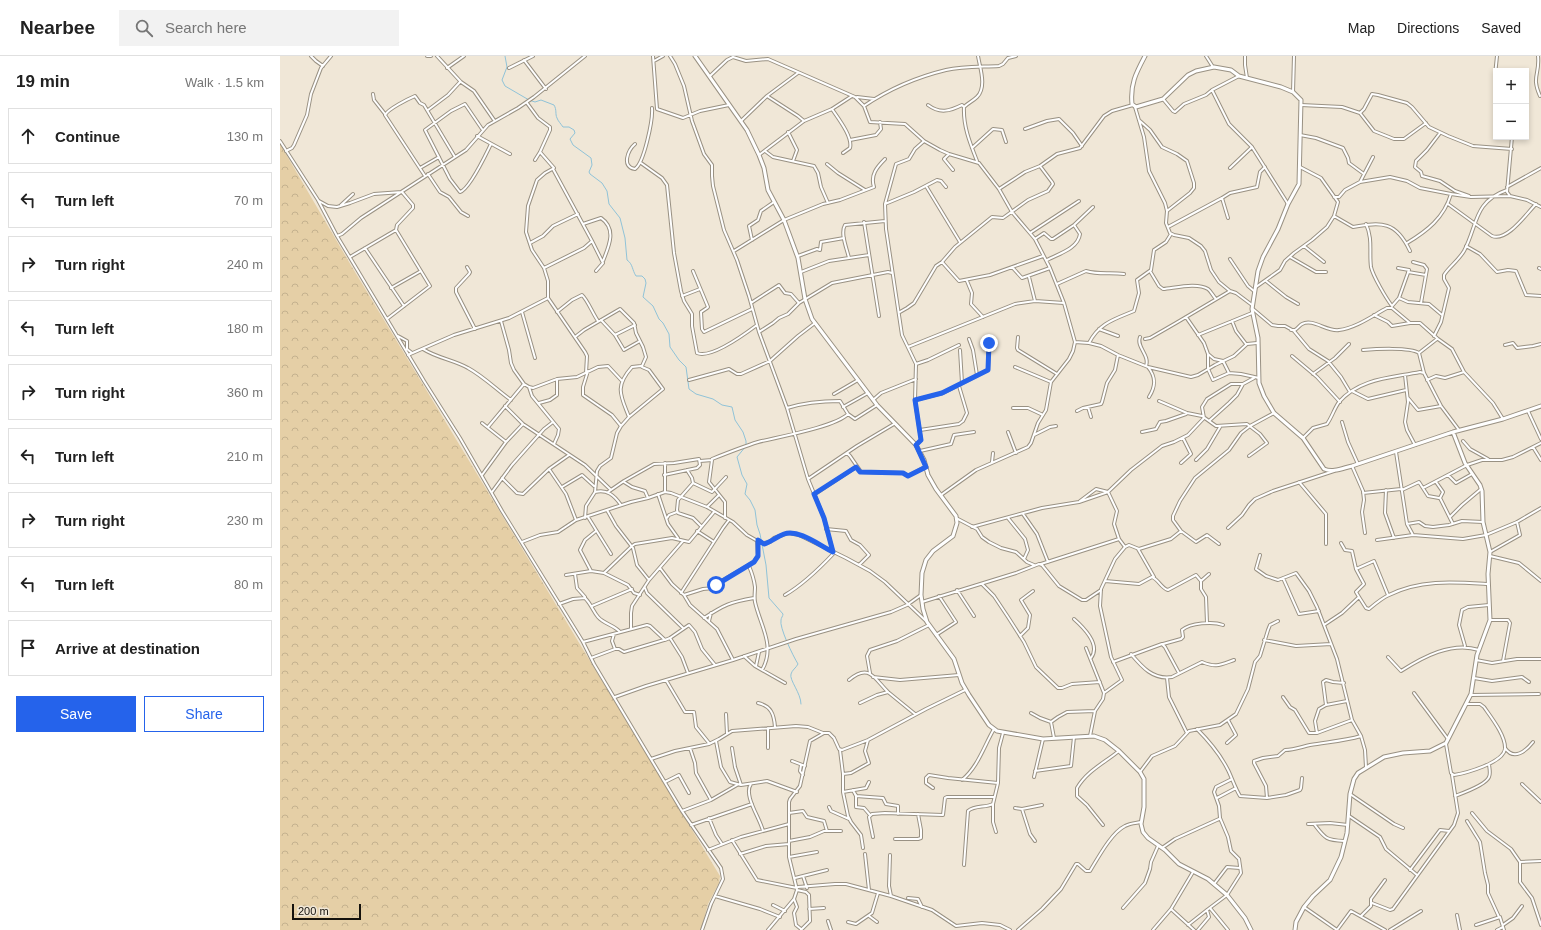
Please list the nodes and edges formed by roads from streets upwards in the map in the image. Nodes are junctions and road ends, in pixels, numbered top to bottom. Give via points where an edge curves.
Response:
1 (311, 56) edge
2 (331, 56) edge
3 (427, 56) edge
4 (431, 56) edge
5 (437, 56) edge
6 (464, 56) edge
7 (533, 56) edge
8 (585, 56) edge
9 (653, 56) edge
10 (663, 56) edge
11 (670, 56) edge
12 (695, 56) edge
13 (770, 56) edge
14 (978, 56) edge
15 (1016, 56) edge
16 (1145, 56) edge
17 (1206, 56) edge
18 (1245, 56) edge
19 (1294, 56) edge
20 (1497, 56) edge
21 (1538, 56) edge
22 (730, 57) edge
23 (768, 59) junction
24 (524, 60) junction
25 (654, 61) junction
26 (323, 66) junction
27 (1214, 67) junction
28 (447, 68) junction
29 (509, 68) dead end
30 (980, 68) junction
31 (1496, 68) edge
32 (798, 72) junction
33 (710, 76) junction
34 (1240, 76) junction
35 (1247, 78) junction
36 (460, 82) junction
37 (546, 89) junction
38 (1212, 90) junction
39 (1294, 92) junction
40 (373, 94) dead end
41 (767, 96) junction
42 (854, 96) junction
43 (1540, 96) dead end
44 (874, 99) junction
45 (1163, 99) junction
46 (527, 102) junction
47 (729, 105) junction
48 (928, 105) dead end
49 (1301, 105) junction
50 (864, 106) junction
51 (1134, 106) junction
52 (964, 107) junction
53 (652, 108) dead end
54 (832, 109) junction
55 (428, 110) junction
56 (1360, 113) junction
57 (385, 114) junction
58 (691, 115) junction
59 (494, 120) junction
60 (741, 121) junction
61 (804, 121) junction
62 (1139, 121) junction
63 (880, 122) junction
64 (436, 123) junction
65 (1426, 124) junction
66 (482, 129) junction
67 (1025, 129) dead end
68 (788, 132) junction
69 (1440, 133) junction
70 (1299, 135) junction
71 (477, 136) junction
72 (850, 140) junction
73 (1512, 140) edge
74 (280, 141) edge
75 (924, 141) junction
76 (1006, 142) dead end
77 (491, 144) junction
78 (635, 144) dead end
79 (1082, 146) junction
80 (1252, 147) junction
81 (972, 148) junction
82 (1512, 149) junction
83 (286, 151) junction
84 (540, 152) junction
85 (765, 152) junction
86 (842, 153) dead end
87 (510, 154) dead end
88 (949, 154) junction
89 (759, 155) junction
90 (439, 156) junction
91 (455, 157) junction
92 (1373, 157) dead end
93 (885, 159) dead end
94 (534, 160) dead end
95 (793, 161) junction
96 (977, 161) junction
97 (641, 163) junction
98 (443, 164) junction
99 (827, 164) dead end
100 (1040, 166) junction
101 (1265, 167) junction
102 (1300, 167) junction
103 (420, 168) junction
104 (1230, 168) dead end
105 (1541, 168) edge
106 (554, 169) junction
107 (953, 170) dead end
108 (428, 174) junction
109 (1364, 174) junction
110 (425, 176) junction
111 (1360, 182) junction
112 (926, 186) junction
113 (946, 187) dead end
114 (999, 189) junction
115 (1507, 189) junction
116 (865, 190) junction
117 (402, 192) junction
118 (353, 194) dead end
119 (1451, 194) junction
120 (1496, 195) junction
121 (1510, 196) junction
122 (1334, 197) junction
123 (1471, 197) junction
124 (1222, 198) junction
125 (318, 200) junction
126 (1079, 201) dead end
127 (774, 202) junction
128 (828, 203) junction
129 (885, 204) junction
130 (1288, 204) junction
131 (1448, 204) junction
132 (1536, 204) junction
133 (1541, 206) edge
134 (337, 207) junction
135 (1093, 207) dead end
136 (1167, 211) junction
137 (1012, 212) junction
138 (578, 214) junction
139 (468, 216) dead end
140 (1334, 216) junction
141 (1228, 218) dead end
142 (784, 220) junction
143 (885, 221) junction
144 (864, 222) junction
145 (582, 224) junction
146 (1366, 224) junction
147 (1475, 224) junction
148 (1074, 225) junction
149 (1168, 227) junction
150 (396, 230) junction
151 (1030, 233) junction
152 (1171, 234) junction
153 (337, 236) junction
154 (844, 238) junction
155 (1035, 239) junction
156 (752, 240) junction
157 (592, 241) junction
158 (960, 242) junction
159 (530, 243) junction
160 (1407, 244) junction
161 (1304, 246) junction
162 (1466, 246) junction
163 (365, 248) junction
164 (1410, 251) dead end
165 (734, 252) junction
166 (869, 255) junction
167 (798, 256) junction
168 (1044, 256) junction
169 (350, 257) junction
170 (1290, 257) junction
171 (848, 258) junction
172 (1230, 258) dead end
173 (1047, 260) junction
174 (603, 261) junction
175 (942, 262) junction
176 (1324, 262) dead end
177 (1413, 262) dead end
178 (467, 267) dead end
179 (1012, 267) junction
180 (544, 268) junction
181 (1050, 268) junction
182 (1398, 268) dead end
183 (421, 271) junction
184 (596, 271) dead end
185 (693, 271) dead end
186 (1150, 271) junction
187 (801, 272) junction
188 (1326, 272) dead end
189 (1408, 272) junction
190 (892, 273) junction
191 (1124, 274) dead end
192 (873, 275) junction
193 (1426, 275) junction
194 (1029, 276) junction
195 (967, 281) junction
196 (1266, 281) junction
197 (1057, 284) junction
198 (1254, 287) junction
199 (391, 288) junction
200 (700, 289) junction
201 (1230, 291) junction
202 (1254, 291) junction
203 (682, 296) junction
204 (1541, 296) edge
205 (548, 298) junction
206 (1399, 298) junction
207 (805, 299) junction
208 (1216, 299) junction
209 (1035, 301) junction
210 (751, 303) junction
211 (799, 303) junction
212 (1064, 303) junction
213 (1421, 303) junction
214 (1298, 304) dead end
215 (404, 306) junction
216 (1252, 307) junction
217 (1391, 307) junction
218 (752, 309) junction
219 (522, 312) junction
220 (557, 312) junction
221 (899, 312) junction
222 (1252, 313) junction
223 (1442, 314) junction
224 (1374, 315) junction
225 (879, 316) dead end
226 (983, 316) junction
227 (1186, 317) junction
228 (387, 319) junction
229 (501, 321) junction
230 (600, 321) junction
231 (1232, 321) junction
232 (815, 323) junction
233 (1410, 323) junction
234 (634, 325) junction
235 (757, 325) junction
236 (475, 329) junction
237 (1099, 329) junction
238 (1291, 330) junction
239 (759, 332) junction
240 (397, 335) junction
241 (615, 335) junction
242 (1198, 335) junction
243 (1118, 336) dead end
244 (1434, 336) junction
245 (575, 337) junction
246 (1018, 337) dead end
247 (1140, 337) dead end
248 (969, 339) dead end
249 (1144, 339) dead end
250 (1438, 339) junction
251 (640, 341) junction
252 (1075, 342) junction
253 (989, 343) dead end
254 (1089, 343) junction
255 (1258, 343) junction
256 (1247, 344) junction
257 (1349, 344) dead end
258 (1541, 344) edge
259 (959, 345) dead end
260 (1505, 345) dead end
261 (908, 347) junction
262 (423, 349) junction
263 (960, 350) dead end
264 (1363, 350) dead end
265 (412, 353) junction
266 (1419, 353) junction
267 (1208, 354) junction
268 (408, 355) junction
269 (1118, 355) junction
270 (1292, 356) dead end
271 (535, 358) dead end
272 (770, 361) junction
273 (1223, 361) junction
274 (1328, 361) junction
275 (916, 364) junction
276 (642, 366) junction
277 (1147, 366) junction
278 (1015, 367) dead end
279 (1208, 369) junction
280 (587, 372) junction
281 (1464, 372) junction
282 (1230, 373) junction
283 (1424, 373) junction
284 (1057, 374) junction
285 (1313, 374) junction
286 (977, 375) junction
287 (1405, 375) junction
288 (1254, 378) junction
289 (1259, 378) junction
290 (557, 379) junction
291 (859, 379) junction
292 (916, 379) junction
293 (689, 380) dead end
294 (1428, 380) junction
295 (622, 381) junction
296 (1051, 382) junction
297 (962, 383) junction
298 (524, 384) junction
299 (1243, 384) junction
300 (958, 386) junction
301 (529, 387) junction
302 (1406, 390) junction
303 (1351, 392) junction
304 (868, 393) junction
305 (834, 394) dead end
306 (1149, 397) dead end
307 (1408, 397) junction
308 (511, 400) junction
309 (873, 400) junction
310 (915, 400) junction
311 (1159, 402) dead end
312 (1340, 402) junction
313 (539, 403) junction
314 (877, 405) junction
315 (505, 406) junction
316 (844, 406) junction
317 (1441, 406) junction
318 (1541, 406) edge
319 (1088, 407) junction
320 (787, 408) junction
321 (1013, 408) dead end
322 (1528, 410) junction
323 (1077, 411) dead end
324 (1187, 413) junction
325 (1274, 413) junction
326 (848, 414) junction
327 (1044, 415) junction
328 (629, 417) junction
329 (1091, 417) dead end
330 (1204, 418) junction
331 (1503, 419) junction
332 (1209, 421) junction
333 (553, 422) junction
334 (1342, 422) dead end
335 (482, 423) dead end
336 (895, 423) junction
337 (523, 424) junction
338 (621, 426) junction
339 (1056, 426) dead end
340 (1250, 426) junction
341 (488, 427) junction
342 (1220, 427) junction
343 (920, 430) junction
344 (1459, 430) junction
345 (974, 432) dead end
346 (1008, 432) dead end
347 (1142, 432) dead end
348 (1453, 432) junction
349 (795, 434) junction
350 (540, 435) junction
351 (1034, 435) junction
352 (1183, 438) junction
353 (1303, 438) junction
354 (1541, 438) edge
355 (1463, 441) dead end
356 (506, 442) junction
357 (1541, 442) edge
358 (554, 444) junction
359 (916, 445) junction
360 (1415, 445) junction
361 (1533, 447) junction
362 (920, 451) junction
363 (1396, 452) junction
364 (847, 453) junction
365 (993, 453) dead end
366 (1016, 453) junction
367 (569, 455) junction
368 (1249, 456) dead end
369 (712, 459) junction
370 (1196, 460) dead end
371 (1489, 460) junction
372 (1541, 460) edge
373 (699, 461) junction
374 (992, 462) junction
375 (665, 463) junction
376 (1181, 463) dead end
377 (1358, 464) junction
378 (1466, 465) junction
379 (1352, 466) junction
380 (856, 467) junction
381 (926, 467) junction
382 (549, 469) junction
383 (687, 470) junction
384 (1335, 470) junction
385 (1472, 474) junction
386 (482, 475) junction
387 (664, 475) junction
388 (1448, 475) junction
389 (596, 477) junction
390 (726, 477) dead end
391 (502, 478) junction
392 (808, 479) junction
393 (624, 481) junction
394 (1299, 482) junction
395 (1436, 482) junction
396 (693, 483) junction
397 (562, 487) junction
398 (595, 487) junction
399 (1423, 488) junction
400 (1481, 489) junction
401 (714, 490) junction
402 (1386, 490) junction
403 (1401, 490) junction
404 (610, 491) junction
405 (492, 492) junction
406 (594, 492) junction
407 (665, 492) junction
408 (1108, 492) junction
409 (1363, 493) junction
410 (658, 494) junction
411 (814, 494) junction
412 (719, 495) junction
413 (941, 495) junction
414 (680, 497) junction
415 (648, 498) junction
416 (1439, 498) junction
417 (1079, 502) junction
418 (621, 505) junction
419 (707, 507) junction
420 (1541, 508) edge
421 (607, 510) junction
422 (678, 512) junction
423 (714, 512) junction
424 (1023, 514) junction
425 (1450, 517) junction
426 (587, 518) junction
427 (666, 518) junction
428 (725, 518) junction
429 (956, 518) junction
430 (1008, 518) junction
431 (576, 520) junction
432 (729, 520) junction
433 (1483, 522) junction
434 (1517, 522) junction
435 (1407, 524) junction
436 (1453, 524) junction
437 (702, 526) junction
438 (972, 527) junction
439 (1228, 528) dead end
440 (826, 529) junction
441 (596, 531) junction
442 (697, 531) junction
443 (1181, 531) junction
444 (1365, 533) dead end
445 (1486, 534) junction
446 (1413, 535) junction
447 (678, 538) junction
448 (1394, 538) junction
449 (1119, 539) junction
450 (758, 540) junction
451 (1377, 540) dead end
452 (683, 541) junction
453 (522, 542) junction
454 (714, 542) junction
455 (1341, 543) dead end
456 (1219, 544) dead end
457 (1326, 544) dead end
458 (632, 546) junction
459 (1125, 546) junction
460 (1138, 549) junction
461 (833, 552) junction
462 (611, 554) dead end
463 (1489, 554) junction
464 (1260, 555) dead end
465 (1024, 559) junction
466 (1048, 562) junction
467 (1041, 564) junction
468 (859, 565) junction
469 (1034, 565) junction
470 (749, 566) junction
471 (660, 568) junction
472 (1356, 569) junction
473 (591, 571) junction
474 (604, 573) junction
475 (575, 574) junction
476 (1209, 574) dead end
477 (566, 575) dead end
478 (1154, 578) junction
479 (1283, 578) junction
480 (649, 580) junction
481 (1105, 581) junction
482 (1200, 581) junction
483 (1541, 581) edge
484 (982, 583) junction
485 (1488, 584) junction
486 (645, 588) junction
487 (632, 589) junction
488 (1101, 589) junction
489 (957, 590) junction
490 (1033, 591) dead end
491 (681, 593) junction
492 (640, 595) junction
493 (684, 595) junction
494 (785, 595) dead end
495 (921, 595) junction
496 (1388, 595) junction
497 (939, 596) junction
498 (585, 598) junction
499 (754, 598) junction
500 (1359, 598) junction
501 (922, 602) junction
502 (559, 604) junction
503 (907, 605) junction
504 (1489, 605) junction
505 (592, 606) junction
506 (1319, 611) junction
507 (711, 613) junction
508 (974, 616) dead end
509 (704, 618) junction
510 (1074, 619) dead end
511 (1490, 620) junction
512 (709, 621) junction
513 (1278, 621) dead end
514 (928, 623) junction
515 (1207, 623) junction
516 (1223, 625) dead end
517 (1324, 625) junction
518 (683, 628) junction
519 (631, 629) junction
520 (620, 632) junction
521 (614, 634) junction
522 (936, 635) junction
523 (1020, 636) junction
524 (670, 638) junction
525 (665, 640) junction
526 (1264, 640) junction
527 (583, 642) junction
528 (1163, 644) junction
529 (1331, 644) junction
530 (1465, 646) junction
531 (768, 648) junction
532 (1086, 648) dead end
533 (615, 649) junction
534 (1479, 650) junction
535 (759, 652) junction
536 (1131, 654) junction
537 (744, 656) junction
538 (1388, 657) dead end
539 (591, 658) junction
540 (1091, 658) junction
541 (1541, 659) edge
542 (733, 660) junction
543 (1234, 660) dead end
544 (1476, 660) junction
545 (1503, 661) junction
546 (1113, 662) junction
547 (715, 665) junction
548 (756, 666) junction
549 (762, 670) junction
550 (688, 673) junction
551 (870, 673) junction
552 (1179, 673) junction
553 (960, 675) junction
554 (873, 677) junction
555 (1167, 678) junction
556 (1474, 678) junction
557 (666, 680) junction
558 (849, 680) dead end
559 (1100, 682) junction
560 (1529, 682) dead end
561 (785, 683) dead end
562 (1344, 683) junction
563 (966, 690) junction
564 (888, 692) junction
565 (1104, 693) junction
566 (1414, 693) dead end
567 (1539, 694) dead end
568 (1471, 695) junction
569 (1283, 696) dead end
570 (615, 697) junction
571 (1347, 701) junction
572 (758, 702) dead end
573 (860, 703) dead end
574 (1467, 704) junction
575 (1326, 705) junction
576 (1095, 711) junction
577 (1031, 713) dead end
578 (726, 714) dead end
579 (915, 714) junction
580 (1228, 720) junction
581 (1352, 720) junction
582 (1051, 722) junction
583 (775, 727) junction
584 (768, 728) junction
585 (994, 729) junction
586 (1197, 729) junction
587 (1003, 732) junction
588 (1317, 732) junction
589 (824, 733) junction
590 (1187, 733) junction
591 (727, 734) junction
592 (1090, 736) junction
593 (1361, 736) junction
594 (1074, 737) junction
595 (1043, 739) junction
596 (1054, 739) junction
597 (1448, 739) junction
598 (868, 740) junction
599 (716, 741) junction
600 (1533, 742) dead end
601 (1227, 743) dead end
602 (1446, 743) junction
603 (709, 744) junction
604 (1505, 747) junction
605 (690, 748) junction
606 (732, 748) dead end
607 (768, 748) dead end
608 (840, 750) junction
609 (1119, 751) junction
610 (651, 759) junction
611 (792, 761) dead end
612 (801, 764) junction
613 (1489, 764) junction
614 (805, 766) junction
615 (1366, 767) junction
616 (1036, 771) junction
617 (1140, 772) junction
618 (843, 774) junction
619 (1452, 774) junction
620 (803, 775) junction
621 (1034, 777) dead end
622 (1302, 778) dead end
623 (1232, 779) junction
624 (962, 780) junction
625 (665, 782) junction
626 (751, 782) junction
627 (870, 782) dead end
628 (741, 784) junction
629 (998, 784) junction
630 (1522, 784) dead end
631 (737, 785) junction
632 (933, 788) dead end
633 (1236, 788) junction
634 (853, 790) junction
635 (797, 792) junction
636 (843, 792) junction
637 (690, 793) dead end
638 (1350, 794) junction
639 (856, 795) junction
640 (1455, 796) junction
641 (994, 797) junction
642 (1216, 798) junction
643 (1267, 798) junction
644 (711, 800) junction
645 (1541, 802) edge
646 (752, 804) junction
647 (993, 804) junction
648 (1042, 805) dead end
649 (829, 808) dead end
650 (1015, 808) dead end
651 (1022, 809) junction
652 (682, 811) junction
653 (789, 813) junction
654 (1472, 813) dead end
655 (898, 814) junction
656 (918, 814) junction
657 (870, 815) junction
658 (1349, 816) junction
659 (708, 818) junction
660 (1220, 818) junction
661 (849, 819) junction
662 (1467, 821) dead end
663 (1141, 822) junction
664 (1314, 823) junction
665 (789, 824) junction
666 (1308, 824) dead end
667 (691, 825) junction
668 (1103, 825) dead end
669 (1348, 825) junction
670 (1403, 828) dead end
671 (763, 831) junction
672 (827, 831) junction
673 (841, 831) dead end
674 (996, 832) dead end
675 (1449, 832) junction
676 (873, 837) dead end
677 (896, 839) dead end
678 (732, 840) junction
679 (1035, 841) dead end
680 (1346, 841) junction
681 (789, 842) junction
682 (722, 844) junction
683 (1158, 846) junction
684 (863, 848) dead end
685 (1162, 848) junction
686 (708, 850) junction
687 (817, 852) dead end
688 (740, 854) junction
689 (865, 854) dead end
690 (890, 855) dead end
691 (789, 857) junction
692 (1541, 861) edge
693 (1520, 862) junction
694 (964, 865) dead end
695 (1240, 868) junction
696 (827, 870) dead end
697 (1410, 870) junction
698 (1193, 872) junction
699 (1417, 875) junction
700 (803, 876) junction
701 (795, 878) junction
702 (1385, 880) dead end
703 (1214, 884) junction
704 (797, 888) junction
705 (807, 888) junction
706 (869, 890) junction
707 (878, 893) junction
708 (1227, 895) junction
709 (715, 896) junction
710 (891, 896) junction
711 (908, 898) dead end
712 (794, 899) junction
713 (1372, 903) junction
714 (773, 905) dead end
715 (1522, 906) dead end
716 (922, 907) junction
717 (1304, 907) junction
718 (824, 908) dead end
719 (1123, 908) dead end
720 (1210, 908) junction
721 (809, 909) junction
722 (1171, 909) junction
723 (1207, 910) junction
724 (785, 911) junction
725 (1421, 911) dead end
726 (1457, 915) dead end
727 (869, 916) junction
728 (1499, 916) junction
729 (780, 917) junction
730 (1361, 917) junction
731 (828, 921) dead end
732 (848, 922) dead end
733 (877, 922) dead end
734 (1188, 925) junction
735 (1476, 925) dead end
736 (1541, 925) edge
737 (1503, 928) edge
738 (801, 929) edge
739 (702, 930) edge
740 (768, 930) edge
741 (831, 930) edge
742 (1010, 930) edge
743 (1018, 930) edge
744 (1153, 930) edge
745 (1194, 930) edge
746 (1198, 930) edge
747 (1228, 930) edge
748 (1251, 930) edge
749 (1295, 930) edge
750 (1337, 930) edge
751 (1385, 930) edge
752 (1390, 930) edge
753 (1460, 930) edge
754 (1497, 930) edge

1 - 26 street
2 - 26 street
3 - 4 street
5 - 28 street
6 - 28 street
7 - 24 street
8 - 37 street
9 - 25 street
10 - 25 street
11 - 58 street via 684,86
12 - 33 street
13 - 23 street
14 - 30 street
15 - 30 street via 1008,58 1000,66
16 - 51 street via 1133,81 1131,91
17 - 27 street
18 - 35 street
19 - 39 street
20 - 31 street
21 - 43 street via 1539,67 1535,81
22 - 23 street via 746,61
22 - 33 street
23 - 32 street
24 - 29 street
24 - 37 street
25 - 58 street via 657,109 683,118
26 - 83 street via 294,145
27 - 34 street via 1231,70
27 - 45 street via 1188,75
28 - 36 street
30 - 44 street via 949,70 929,75 904,83
30 - 52 street via 980,92
32 - 41 street
32 - 42 street
33 - 47 street
34 - 35 street
34 - 38 street
35 - 39 street
36 - 55 street
36 - 59 street via 474,91
37 - 46 street
38 - 45 street via 1184,104 1175,112
38 - 80 street via 1229,124
39 - 49 street via 1301,100
40 - 57 street via 374,100
41 - 60 street
41 - 61 street
42 - 44 street
42 - 50 street
42 - 54 street
44 - 50 street
45 - 51 street
46 - 59 street
46 - 84 street via 538,118 550,129
47 - 58 street
47 - 60 street
48 - 52 street via 944,111 962,105
49 - 56 street via 1342,108
49 - 70 street
50 - 63 street via 870,122
51 - 62 street
51 - 79 street via 1112,111 1104,116
52 - 81 street via 964,118
53 - 97 street via 651,126
54 - 61 street
54 - 72 street
55 - 57 street via 414,96
55 - 64 street
56 - 65 street via 1374,131 1394,139 1404,139
56 - 65 street via 1374,94 1410,105
57 - 103 street
58 - 165 street via 704,154 712,165 713,186 724,230
59 - 66 street
60 - 89 street
61 - 68 street
62 - 136 street via 1149,171
62 - 136 street via 1149,128 1162,148 1178,154 1188,165 1194,188
63 - 72 street via 881,129 876,136
63 - 75 street via 905,124
64 - 66 street via 465,104
64 - 90 street via 425,132
64 - 91 street
65 - 69 street
66 - 71 street
67 - 79 street via 1059,119
68 - 85 street
68 - 95 street via 797,150
69 - 82 street via 1473,146
69 - 123 street via 1416,161 1415,167 1422,176 1440,181 1455,192
70 - 102 street
70 - 109 street via 1343,148 1349,163
71 - 77 street
71 - 91 street via 469,147
72 - 86 street via 850,148
73 - 82 street
74 - 83 street
75 - 88 street
75 - 129 street via 909,159 896,164
76 - 81 street via 1002,130 993,129
77 - 87 street
77 - 98 street via 462,192 454,186
78 - 97 street via 628,152 628,165 635,169
79 - 100 street via 1077,150 1057,154
80 - 101 street
80 - 104 street
81 - 96 street
82 - 115 street
83 - 125 street
84 - 94 street
84 - 106 street
85 - 89 street
85 - 95 street via 773,157
88 - 96 street
88 - 107 street via 944,159
89 - 127 street via 768,190
90 - 98 street
90 - 103 street
91 - 98 street
92 - 109 street
93 - 116 street via 876,168 872,180 874,187
95 - 128 street via 814,166
96 - 114 street
97 - 203 street via 658,174 667,185 674,254
98 - 108 street
99 - 116 street
100 - 114 street via 1025,172
100 - 137 street via 1052,182 1052,187
101 - 124 street via 1260,172 1257,187
101 - 130 street
102 - 122 street via 1321,178
102 - 130 street via 1299,184
103 - 110 street
105 - 115 street
106 - 138 street
106 - 159 street via 540,177 530,200 526,225
108 - 110 street
108 - 139 street via 440,192
109 - 111 street
110 - 117 street
111 - 119 street via 1390,178 1407,181 1420,188
111 - 122 street via 1345,190 1339,197
112 - 113 street via 937,180
112 - 129 street
112 - 158 street
114 - 137 street
115 - 120 street
115 - 121 street
116 - 128 street
117 - 134 street via 374,194
117 - 150 street via 414,207 397,225
117 - 153 street
118 - 134 street
119 - 123 street
119 - 131 street
120 - 121 street
120 - 123 street
120 - 147 street via 1485,202
121 - 132 street
122 - 140 street via 1338,204
124 - 141 street
124 - 149 street
125 - 134 street via 328,206
125 - 153 street
126 - 151 street
127 - 142 street
127 - 156 street via 761,211 758,220 749,226
128 - 142 street
129 - 143 street
130 - 198 street via 1278,230 1263,257
131 - 147 street
131 - 160 street via 1430,226
132 - 133 street
132 - 147 street via 1504,236 1492,236
135 - 148 street
136 - 149 street
137 - 151 street
137 - 158 street via 1003,218 992,217
138 - 145 street
138 - 159 street via 554,226
140 - 146 street via 1353,227
140 - 161 street via 1320,234
142 - 156 street
142 - 167 street
143 - 144 street
143 - 190 street
144 - 154 street via 845,225
144 - 166 street
145 - 157 street
145 - 174 street via 601,218 608,225 611,236
146 - 160 street via 1389,226 1402,236
146 - 217 street via 1371,236 1372,268
147 - 162 street
148 - 155 street via 1052,240 1044,233
148 - 173 street via 1080,234 1078,240 1072,247
149 - 152 street
150 - 163 street
150 - 183 street
151 - 155 street
152 - 186 street via 1166,242 1154,250
152 - 201 street via 1189,238 1201,246 1211,270 1219,282
153 - 169 street
154 - 167 street via 821,242 820,250
154 - 171 street
155 - 168 street
156 - 165 street
157 - 174 street
157 - 180 street via 584,248
158 - 175 street
159 - 180 street
160 - 164 street
161 - 170 street
161 - 176 street
162 - 204 street via 1480,254 1497,272 1516,271 1526,295
162 - 223 street via 1444,275 1450,288
163 - 169 street
163 - 199 street
165 - 210 street
166 - 171 street
166 - 192 street
167 - 187 street
168 - 173 street
168 - 179 street
169 - 228 street
170 - 188 street via 1316,272
170 - 196 street via 1280,270
171 - 187 street via 829,261
172 - 202 street
173 - 181 street
174 - 184 street
175 - 195 street via 958,281
175 - 221 street via 936,266 912,305
177 - 193 street via 1424,265 1427,269
178 - 236 street via 470,272 456,288 456,292
179 - 194 street via 1021,278
179 - 195 street
180 - 205 street via 548,281
181 - 194 street
181 - 197 street
182 - 189 street via 1408,269
183 - 199 street
183 - 215 street via 430,286
185 - 200 street
186 - 208 street via 1158,286 1163,289 1200,286 1208,289
186 - 237 street via 1137,280 1139,293 1134,311 1113,318
187 - 207 street
189 - 193 street
189 - 206 street
190 - 192 street
190 - 221 street
191 - 197 street via 1098,274 1086,271
192 - 207 street via 836,282
192 - 225 street
193 - 213 street
194 - 209 street
195 - 226 street via 972,293 971,304
196 - 198 street
196 - 214 street
197 - 212 street
198 - 202 street
199 - 215 street
200 - 203 street
200 - 218 street via 708,308 701,312 704,332
201 - 208 street
201 - 216 street
202 - 216 street
203 - 235 street via 692,314 698,354 718,350
205 - 219 street
205 - 220 street
206 - 213 street
206 - 217 street
207 - 211 street
207 - 232 street
208 - 227 street
209 - 212 street
209 - 226 street via 1015,304
210 - 211 street via 778,285
210 - 218 street
211 - 239 street via 788,314
212 - 252 street
213 - 223 street via 1429,304
215 - 228 street
216 - 222 street
216 - 238 street via 1272,324 1285,326
217 - 224 street
217 - 233 street
218 - 235 street
219 - 229 street
219 - 271 street
220 - 230 street via 582,295 586,298 591,312
220 - 245 street
221 - 261 street via 902,335
222 - 231 street
222 - 255 street
223 - 244 street
224 - 233 street via 1392,326
224 - 238 street via 1341,330 1306,323
226 - 261 street
227 - 242 street
227 - 249 street
228 - 240 street
229 - 236 street
229 - 298 street via 511,363
230 - 234 street via 620,309
230 - 241 street
230 - 245 street
231 - 242 street
231 - 256 street via 1236,331
232 - 272 street
232 - 291 street
233 - 244 street via 1420,323
234 - 241 street
234 - 251 street
235 - 239 street
236 - 262 street via 454,334
237 - 243 street
237 - 254 street
238 - 274 street via 1310,349
239 - 272 street
240 - 265 street via 407,341 407,349
240 - 268 street
241 - 251 street via 624,350
242 - 267 street
244 - 250 street
245 - 280 street via 585,352
246 - 284 street via 1018,350
247 - 277 street via 1139,342 1147,358
248 - 286 street
250 - 266 street
250 - 281 street via 1452,349
251 - 276 street via 646,357
252 - 254 street
252 - 284 street via 1069,359
253 - 286 street via 988,370
254 - 269 street
255 - 256 street
255 - 289 street
256 - 273 street via 1237,354
257 - 274 street via 1335,358
258 - 260 street via 1517,348 1513,343
259 - 275 street
261 - 275 street
262 - 265 street
262 - 308 street via 473,371
263 - 297 street
264 - 266 street via 1414,350
265 - 268 street
266 - 283 street
267 - 273 street
267 - 279 street
268 - 386 street
269 - 277 street
269 - 319 street via 1102,402
270 - 285 street
272 - 293 street via 741,374 729,369
272 - 320 street
273 - 279 street
273 - 282 street
274 - 285 street
274 - 303 street
275 - 292 street
276 - 295 street via 632,367
276 - 328 street via 663,390
277 - 279 street via 1187,377 1198,375
277 - 306 street via 1155,385
278 - 296 street
279 - 282 street via 1213,380
280 - 290 street via 577,377
280 - 295 street via 608,366
280 - 338 street via 583,395 612,415
281 - 294 street via 1445,378 1436,376
281 - 331 street
282 - 288 street
283 - 287 street
283 - 294 street
284 - 296 street
285 - 312 street
286 - 297 street
287 - 302 street
287 - 303 street via 1380,378
288 - 289 street
288 - 299 street
289 - 325 street via 1264,396
290 - 301 street via 533,388
290 - 313 street via 557,396
291 - 304 street
291 - 305 street
292 - 309 street
292 - 310 street
294 - 317 street
295 - 328 street via 620,392
296 - 327 street
297 - 300 street
298 - 301 street
298 - 308 street
299 - 330 street via 1232,383 1207,399 1202,407
299 - 332 street via 1233,399
300 - 310 street
300 - 343 street via 966,413 963,421 959,424
301 - 313 street
302 - 303 street via 1368,400
302 - 307 street
303 - 312 street
304 - 309 street
304 - 316 street
307 - 317 street via 1418,410
307 - 360 street via 1405,422
308 - 315 street
309 - 314 street
310 - 343 street
311 - 324 street
312 - 353 street via 1327,424 1313,428
313 - 333 street
314 - 326 street via 858,418 852,418
314 - 336 street
315 - 337 street
315 - 341 street
316 - 320 street via 840,401 807,403
316 - 326 street
317 - 344 street
318 - 322 street
319 - 323 street
319 - 329 street
320 - 349 street
321 - 327 street via 1028,408
322 - 331 street
322 - 354 street
324 - 330 street
324 - 347 street via 1160,422 1156,429
325 - 340 street
325 - 353 street
326 - 349 street
327 - 351 street
328 - 338 street
330 - 332 street
330 - 352 street
331 - 344 street
332 - 342 street
333 - 350 street
333 - 358 street via 560,431
334 - 377 street
335 - 341 street
336 - 359 street
336 - 364 street
337 - 350 street
337 - 356 street
338 - 389 street via 610,458 600,466
339 - 351 street
340 - 342 street via 1243,424
340 - 368 street via 1267,443
340 - 443 street via 1236,438 1229,450 1206,467 1191,483 1172,517
341 - 356 street
342 - 370 street via 1207,449
343 - 359 street via 921,440
344 - 348 street
345 - 362 street via 954,435 951,444
346 - 366 street
348 - 360 street
348 - 378 street
349 - 369 street via 757,442
349 - 392 street
350 - 358 street
350 - 391 street
351 - 366 street via 1028,447
352 - 376 street via 1191,454
352 - 408 street via 1162,446
353 - 384 street via 1324,469
355 - 371 street via 1470,449
356 - 386 street
357 - 361 street
358 - 367 street
359 - 362 street
360 - 363 street
361 - 371 street via 1513,457
361 - 372 street
362 - 381 street
363 - 377 street
363 - 403 street
364 - 380 street
364 - 392 street
365 - 374 street
366 - 374 street
367 - 382 street
367 - 389 street
369 - 373 street
369 - 401 street via 709,482
371 - 378 street
373 - 375 street
373 - 383 street via 699,467
374 - 413 street
375 - 387 street
375 - 393 street via 654,464
377 - 379 street
378 - 385 street
378 - 388 street
379 - 384 street
379 - 409 street
380 - 381 street via 860,472 903,473 908,476
380 - 411 street
381 - 413 street via 928,475
382 - 391 street via 523,494 517,493
382 - 397 street
383 - 387 street
383 - 396 street
384 - 394 street
385 - 388 street via 1456,483
385 - 400 street
386 - 405 street
387 - 407 street
388 - 395 street
389 - 398 street
389 - 404 street
390 - 401 street
391 - 405 street
392 - 411 street
393 - 404 street
393 - 415 street via 632,487 644,490
394 - 439 street via 1255,499
394 - 457 street via 1326,514
395 - 399 street
395 - 416 street via 1443,492
396 - 401 street via 711,492
396 - 414 street
397 - 398 street via 582,475
397 - 431 street via 571,503
398 - 406 street
399 - 403 street via 1418,482
399 - 416 street via 1428,496
400 - 425 street
400 - 433 street
401 - 412 street
402 - 403 street
402 - 409 street
402 - 448 street via 1385,513
403 - 435 street
404 - 406 street
404 - 418 street
405 - 453 street
406 - 426 street via 586,506
407 - 410 street
407 - 414 street
408 - 417 street
408 - 417 street via 1096,489
408 - 449 street via 1117,511 1114,521
409 - 444 street
410 - 415 street
410 - 427 street
411 - 440 street
412 - 419 street
412 - 428 street via 725,502
413 - 429 street
414 - 419 street
414 - 422 street via 676,504
415 - 418 street
416 - 425 street
417 - 424 street
418 - 421 street
419 - 423 street
420 - 434 street
421 - 426 street
421 - 458 street
422 - 427 street
422 - 437 street via 690,516
423 - 428 street
423 - 437 street
424 - 430 street
424 - 466 street via 1037,534
425 - 436 street
426 - 431 street
426 - 441 street
427 - 447 street
428 - 432 street
429 - 438 street
429 - 495 street via 956,529 952,536 932,551 926,560 922,573
430 - 438 street
430 - 465 street via 1026,539 1028,550
431 - 453 street via 558,532
432 - 450 street via 746,535
432 - 454 street
433 - 436 street
433 - 445 street
434 - 445 street
434 - 463 street via 1520,535
435 - 436 street via 1418,522 1433,527
435 - 446 street
437 - 442 street
438 - 465 street via 989,542 1016,552
440 - 461 street
440 - 468 street via 846,531 852,540 869,554
441 - 462 street
441 - 473 street via 585,540 580,550
442 - 452 street via 689,542
442 - 454 street
443 - 456 street via 1196,542 1207,535
443 - 460 street via 1171,539
445 - 446 street via 1462,539
445 - 463 street
446 - 448 street
447 - 452 street
447 - 458 street
448 - 451 street
449 - 459 street
449 - 466 street
450 - 461 street via 764,544 783,535 792,534 804,537
450 - 470 street via 758,556
452 - 471 street
453 - 502 street
454 - 491 street
455 - 472 street via 1345,550 1352,551
458 - 474 street
458 - 480 street via 637,565
459 - 460 street
459 - 481 street via 1115,559
460 - 478 street
461 - 468 street
461 - 494 street via 813,575
463 - 483 street via 1519,563
463 - 485 street
464 - 479 street via 1256,569 1278,580
465 - 469 street
466 - 467 street
467 - 469 street
467 - 488 street via 1059,586 1082,600 1086,600
468 - 503 street via 885,582
469 - 484 street
470 - 493 street via 718,583 714,588
470 - 499 street via 754,582
471 - 480 street
471 - 491 street
472 - 496 street via 1374,561
472 - 500 street via 1364,584 1356,592
473 - 474 street
473 - 475 street
474 - 487 street
475 - 477 street
475 - 498 street via 577,588
476 - 482 street
478 - 481 street via 1151,577 1139,584
478 - 482 street via 1168,590 1194,575 1198,576
479 - 506 street via 1296,573
479 - 506 street via 1299,614
480 - 486 street
481 - 488 street
482 - 515 street via 1206,597
484 - 489 street
484 - 523 street via 994,596
485 - 496 street via 1429,583
485 - 504 street
486 - 492 street
486 - 518 street
487 - 492 street
487 - 505 street
488 - 546 street via 1100,606
489 - 497 street
489 - 508 street
490 - 523 street via 1021,600 1030,615 1028,628
491 - 493 street
492 - 519 street via 631,610
493 - 509 street via 690,605
495 - 501 street
495 - 503 street
496 - 500 street via 1369,609
497 - 501 street
497 - 522 street via 956,622
498 - 502 street
498 - 505 street
499 - 507 street via 731,602
499 - 531 street
500 - 517 street
501 - 514 street
502 - 527 street
503 - 514 street
503 - 531 street
504 - 511 street
504 - 530 street via 1462,610 1459,625
505 - 520 street via 599,618
506 - 517 street
507 - 509 street
507 - 512 street
509 - 512 street
510 - 540 street via 1084,628 1094,647
511 - 534 street
511 - 545 street via 1508,620 1510,623
512 - 542 street via 717,629
513 - 526 street via 1269,626
514 - 522 street
514 - 551 street via 897,641 870,650 867,656
515 - 516 street
515 - 528 street via 1186,627 1182,630 1181,639
517 - 529 street
518 - 524 street
518 - 547 street via 689,625 692,628 702,649
519 - 520 street
519 - 525 street via 649,625
520 - 521 street
521 - 527 street
521 - 533 street via 612,641
522 - 553 street via 954,659
523 - 559 street via 1036,667 1058,688
524 - 525 street
524 - 550 street
525 - 533 street via 624,652
526 - 529 street via 1296,646
526 - 580 street via 1248,689 1236,714
527 - 539 street
528 - 536 street
528 - 552 street
529 - 562 street
530 - 534 street
530 - 538 street via 1428,655 1401,671
531 - 535 street
531 - 549 street via 768,659
532 - 540 street
533 - 539 street
534 - 544 street
535 - 537 street
535 - 548 street
536 - 546 street
536 - 555 street via 1148,672
537 - 542 street
537 - 548 street
539 - 570 street
540 - 559 street
541 - 545 street
542 - 547 street
543 - 552 street via 1218,666 1202,662
544 - 545 street via 1492,663
544 - 556 street
546 - 565 street via 1122,680
547 - 550 street
548 - 549 street
549 - 561 street
550 - 557 street
551 - 554 street
551 - 558 street via 860,672
552 - 555 street
553 - 554 street via 900,680
553 - 563 street
554 - 564 street
555 - 590 street via 1168,697
556 - 560 street via 1492,681 1522,677
556 - 568 street
557 - 570 street
557 - 603 street via 685,712 694,712 696,726
559 - 565 street
562 - 571 street
562 - 575 street via 1326,680 1323,682
563 - 579 street
563 - 585 street via 982,717
564 - 573 street
564 - 579 street
565 - 576 street
566 - 597 street
567 - 568 street
568 - 574 street
569 - 588 street via 1308,732
570 - 610 street
571 - 575 street
571 - 581 street
572 - 583 street via 771,710
574 - 597 street
574 - 604 street via 1480,704 1484,707
575 - 588 street via 1319,709 1315,721
576 - 582 street via 1067,712
576 - 592 street
577 - 582 street
578 - 591 street
579 - 598 street
580 - 586 street via 1213,727
580 - 601 street via 1236,735
581 - 588 street
581 - 593 street
582 - 596 street
583 - 584 street
583 - 589 street via 802,726
584 - 591 street via 732,731
584 - 607 street
585 - 587 street
585 - 624 street via 973,768
586 - 590 street
586 - 623 street via 1210,742
587 - 595 street
587 - 629 street via 999,748
589 - 608 street via 831,735
589 - 614 street via 810,741
590 - 617 street via 1175,746 1152,756
591 - 599 street
592 - 594 street
592 - 609 street via 1103,739
593 - 615 street
593 - 643 street via 1285,750 1278,756 1254,761 1266,786
594 - 596 street
594 - 616 street via 1071,766
595 - 596 street
595 - 616 street
597 - 602 street
598 - 608 street
598 - 618 street via 865,752 869,763 851,773
599 - 603 street
599 - 631 street via 723,773 730,782
600 - 604 street via 1527,749 1514,755
602 - 615 street via 1430,751 1389,756
602 - 619 street
603 - 605 street
604 - 613 street via 1502,754
605 - 610 street
605 - 644 street via 696,773
606 - 628 street
608 - 618 street
609 - 617 street
609 - 668 street via 1098,766 1077,788 1077,796
610 - 625 street
611 - 612 street
612 - 614 street
612 - 620 street via 800,770
613 - 619 street
613 - 640 street via 1490,774 1487,780
614 - 620 street
615 - 638 street via 1356,775
616 - 621 street
617 - 663 street via 1144,779
618 - 636 street
619 - 640 street
620 - 635 street
622 - 643 street via 1299,791
623 - 633 street
623 - 642 street via 1214,790
624 - 629 street
624 - 632 street via 929,775 926,783
625 - 637 street via 678,775
625 - 652 street
626 - 628 street
626 - 635 street via 771,781
626 - 646 street via 748,790
627 - 634 street via 866,788
628 - 631 street
629 - 641 street
630 - 645 street
631 - 644 street
633 - 642 street
633 - 643 street via 1242,796
634 - 636 street
634 - 639 street
635 - 653 street via 790,800
636 - 661 street
638 - 658 street
638 - 670 street
639 - 655 street via 882,798 886,804 898,806
639 - 657 street via 856,807 864,808
640 - 675 street via 1458,816
641 - 647 street
641 - 656 street via 947,797 943,815
642 - 660 street
644 - 652 street
646 - 659 street
646 - 671 street
647 - 674 street
647 - 694 street via 968,811
648 - 651 street
649 - 661 street
650 - 651 street
651 - 679 street
652 - 667 street
653 - 665 street
653 - 672 street via 803,811 807,817 824,821
654 - 693 street via 1487,831 1511,849
655 - 656 street
655 - 657 street
656 - 677 street via 921,838
657 - 676 street
658 - 669 street
658 - 697 street via 1380,837 1385,848
659 - 667 street
659 - 682 street
660 - 685 street via 1175,839
660 - 695 street via 1232,851 1239,859
661 - 684 street via 861,835
662 - 728 street via 1480,842 1488,893
663 - 683 street via 1143,832
663 - 743 street via 1120,829 1090,872 1076,864 1061,889
664 - 666 street
664 - 669 street
664 - 680 street via 1327,838
665 - 671 street
665 - 681 street
667 - 686 street
669 - 680 street
671 - 678 street
672 - 673 street
672 - 681 street
675 - 697 street via 1439,831
675 - 699 street
678 - 682 street
678 - 688 street
680 - 717 street via 1330,880
681 - 688 street
681 - 691 street
682 - 686 street
683 - 685 street
683 - 719 street via 1145,883
685 - 698 street via 1179,864
686 - 709 street via 723,873
687 - 691 street
688 - 704 street via 757,880
689 - 706 street
690 - 710 street
691 - 701 street
692 - 693 street
693 - 736 street via 1520,882 1532,898
695 - 703 street via 1227,867
695 - 708 street via 1241,873
696 - 700 street
697 - 699 street
698 - 703 street
698 - 722 street
699 - 713 street via 1393,909
700 - 701 street
700 - 705 street
701 - 704 street
702 - 713 street via 1371,899
703 - 708 street
704 - 705 street
704 - 712 street
704 - 721 street via 809,895
705 - 706 street via 840,884
706 - 707 street
707 - 710 street
707 - 727 street
708 - 720 street
708 - 748 street
709 - 729 street
709 - 739 street
710 - 716 street
711 - 716 street via 918,899
712 - 724 street
712 - 738 street via 797,907 794,913 795,923
713 - 730 street
714 - 724 street
715 - 737 street
716 - 742 street via 932,910 956,926 982,922 1000,925
717 - 749 street
717 - 750 street
718 - 721 street
720 - 723 street
720 - 747 street
721 - 738 street via 810,921
722 - 734 street
722 - 744 street
723 - 734 street
723 - 746 street via 1209,917
724 - 729 street
725 - 752 street
726 - 753 street
727 - 732 street via 856,924
727 - 733 street
728 - 735 street
728 - 737 street
729 - 740 street
730 - 750 street via 1351,911
730 - 751 street
731 - 741 street
734 - 745 street
737 - 754 street

